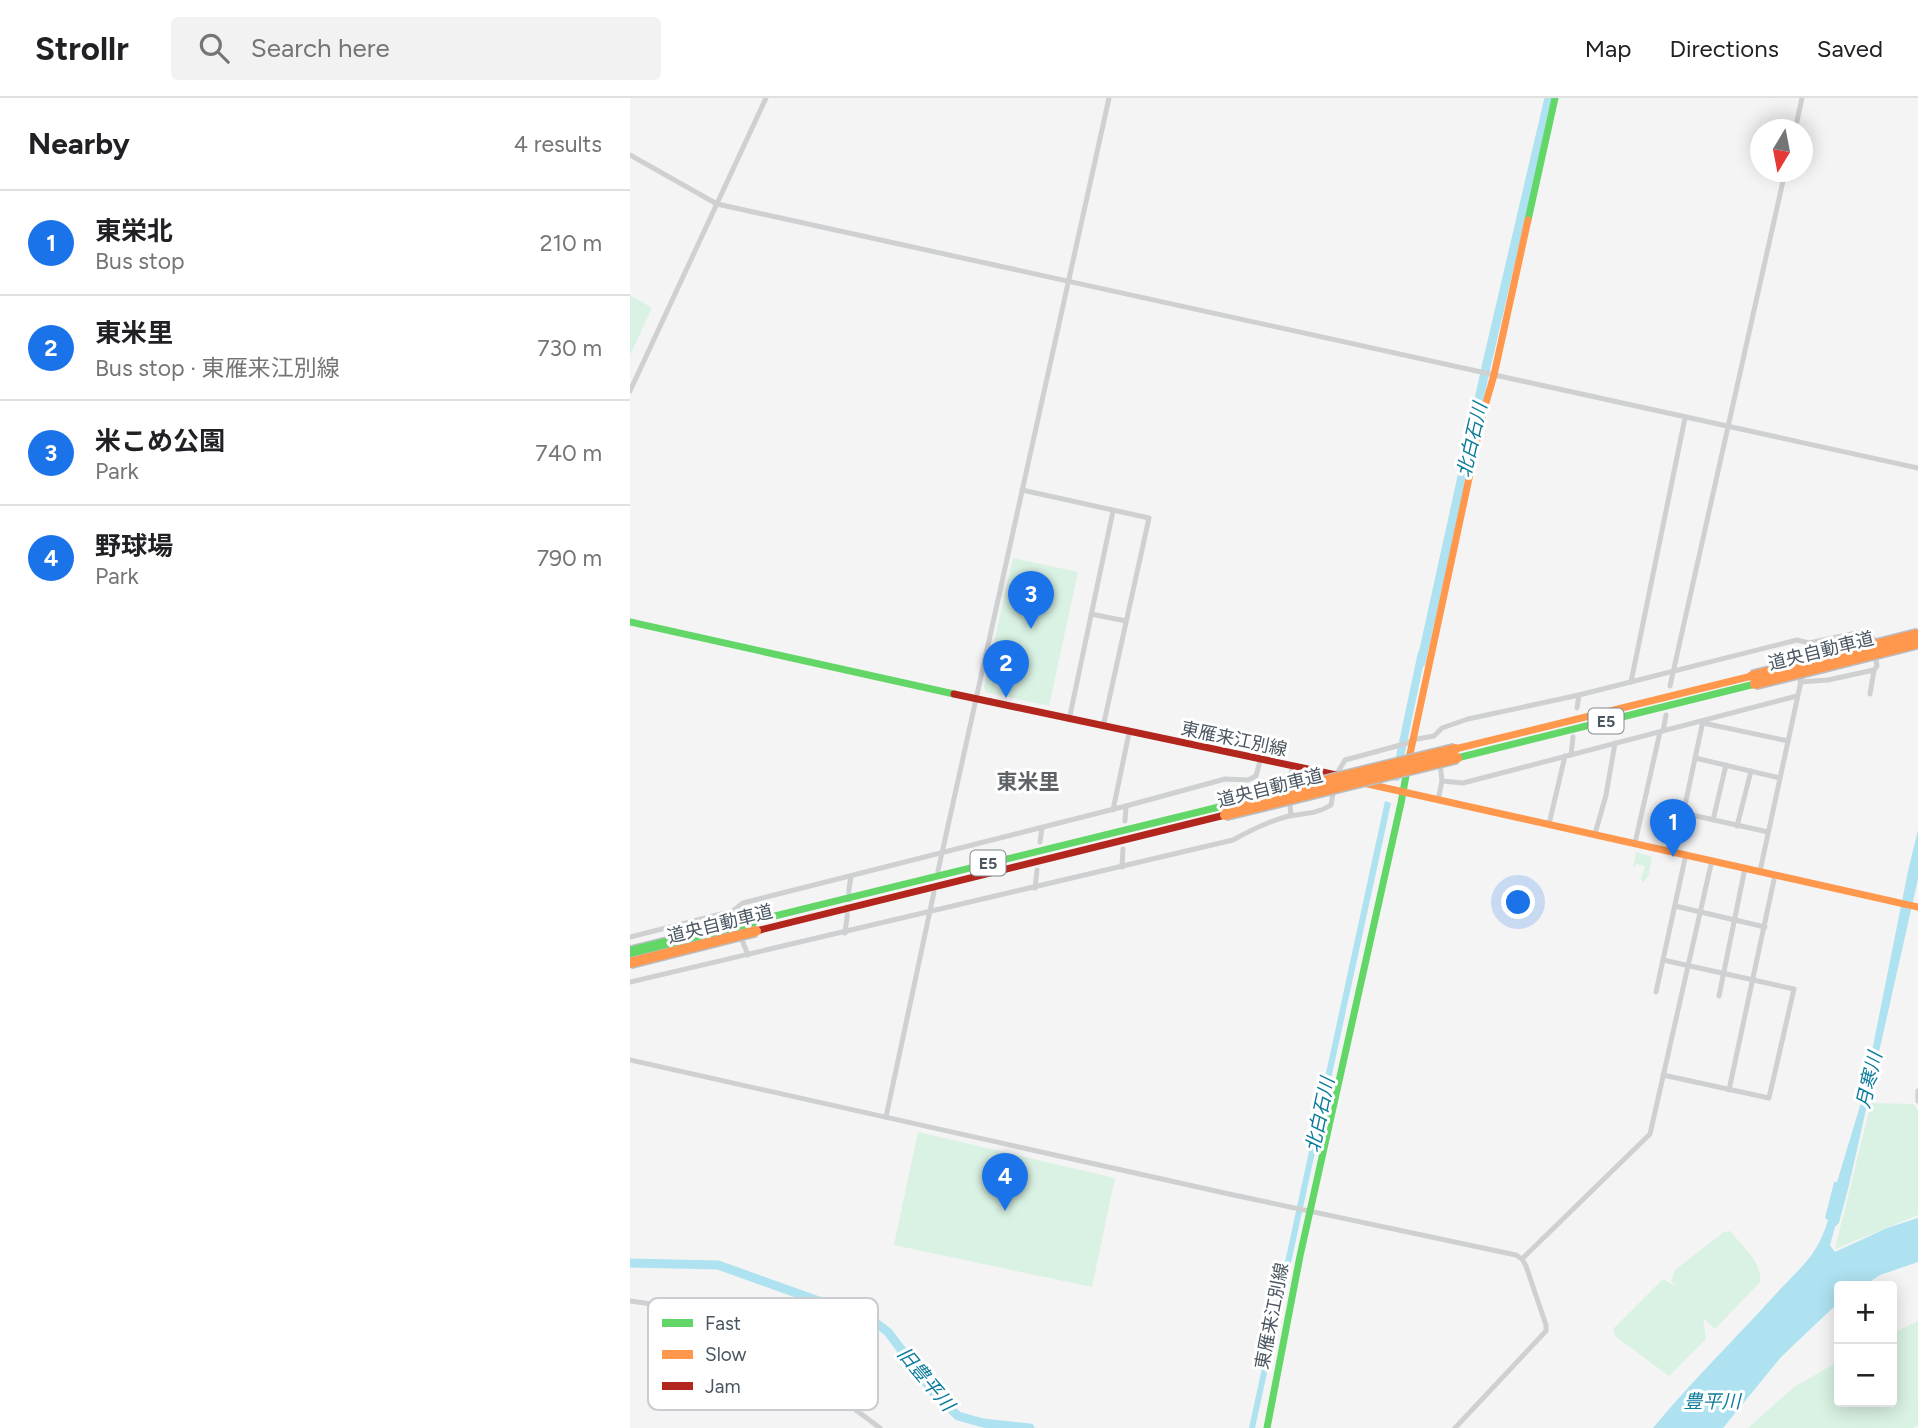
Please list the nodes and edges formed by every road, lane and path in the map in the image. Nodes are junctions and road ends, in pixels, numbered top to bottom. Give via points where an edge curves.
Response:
1 (766, 98) edge
2 (1109, 98) edge
3 (1555, 98) edge
4 (1802, 98) edge
5 (1797, 119) edge
6 (630, 155) edge
7 (1783, 182) edge
8 (717, 204) junction
9 (1069, 280) junction
10 (1492, 375) junction
11 (630, 391) edge
12 (1685, 418) junction
13 (1726, 427) junction
14 (1918, 468) edge
15 (1022, 490) junction
16 (1113, 511) junction
17 (1091, 614) junction
18 (1126, 621) junction
19 (630, 622) edge
20 (1918, 634) edge
21 (1809, 643) junction
22 (1918, 643) edge
23 (1874, 670) junction
24 (1672, 672) junction
25 (1754, 680) junction
26 (1631, 682) junction
27 (1800, 682) junction
28 (1670, 686) dead end
29 (1870, 694) dead end
30 (1579, 695) junction
31 (1797, 696) junction
32 (976, 698) junction
33 (1577, 708) dead end
34 (1666, 715) dead end
35 (1069, 720) junction
36 (1703, 722) junction
37 (1102, 727) junction
38 (1662, 732) junction
39 (1129, 733) junction
40 (1434, 736) junction
41 (1573, 737) dead end
42 (1410, 741) junction
43 (1788, 741) junction
44 (1615, 743) junction
45 (1568, 756) junction
46 (1695, 758) junction
47 (1260, 761) junction
48 (1726, 765) junction
49 (1293, 767) junction
50 (1751, 771) junction
51 (1336, 774) junction
52 (1780, 778) junction
53 (1442, 781) junction
54 (1403, 793) junction
55 (1438, 800) junction
56 (1126, 806) junction
57 (1113, 810) junction
58 (1683, 813) junction
59 (1291, 816) junction
60 (1713, 820) junction
61 (1125, 821) dead end
62 (1549, 824) junction
63 (1737, 826) junction
64 (1042, 828) junction
65 (1768, 832) junction
66 (1595, 834) junction
67 (1040, 842) dead end
68 (1634, 843) junction
69 (1123, 849) dead end
70 (943, 853) junction
71 (1680, 853) junction
72 (1712, 860) junction
73 (1122, 867) junction
74 (1745, 868) junction
75 (1037, 870) dead end
76 (938, 871) dead end
77 (1760, 871) junction
78 (1775, 874) junction
79 (850, 876) junction
80 (1035, 888) junction
81 (849, 889) tunnel mouth
82 (934, 892) dead end
83 (1675, 906) junction
84 (1918, 907) edge
85 (733, 911) junction
86 (1702, 912) junction
87 (930, 913) junction
88 (847, 917) tunnel mouth
89 (1736, 920) junction
90 (755, 926) junction
91 (1765, 927) junction
92 (845, 933) junction
93 (630, 936) edge
94 (630, 952) edge
95 (748, 955) junction
96 (1663, 960) junction
97 (630, 963) edge
98 (1689, 965) junction
99 (1724, 973) junction
100 (1753, 980) junction
101 (630, 982) edge
102 (1656, 992) dead end
103 (1719, 996) dead end
104 (630, 1060) edge
105 (1663, 1074) junction
106 (1729, 1090) junction
107 (1918, 1091) edge
108 (1918, 1101) edge
109 (886, 1117) junction
110 (1308, 1210) junction
111 (1522, 1259) junction
112 (630, 1301) edge
113 (648, 1304) edge
114 (856, 1410) edge
115 (880, 1428) edge
116 (1267, 1428) edge
117 (1455, 1428) edge

1 - 8 street
2 - 9 street
3 - 10 main road
4 - 5 street
6 - 8 street
7 - 13 street
8 - 9 street
8 - 11 street
9 - 10 street
9 - 15 street
10 - 12 street
10 - 42 main road
12 - 13 street
12 - 26 street
13 - 14 street
13 - 24 street
15 - 16 street
15 - 32 street
16 - 17 street
16 - 18 street via 1149,518
17 - 18 street
17 - 35 street
18 - 37 street
19 - 32 main road, 東雁来江別線
20 - 25 main road, 道央自動車道 / E5, bridge
21 - 23 street via 1866,631 1873,638
21 - 24 street via 1797,639
21 - 27 street
22 - 25 main road, 道央自動車道 / E5, bridge
23 - 27 street
23 - 29 street
24 - 26 street
24 - 28 street
25 - 90 main road, 道央自動車道 / E5, bridge
26 - 30 street
27 - 31 street
30 - 33 street
30 - 40 street via 1468,719 1442,727
31 - 36 street
31 - 43 street
32 - 35 main road, 東雁来江別線
32 - 70 street
34 - 38 street
35 - 37 main road, 東雁来江別線
36 - 38 street
36 - 43 street
36 - 46 street
37 - 39 main road, 東雁来江別線
38 - 44 street
38 - 68 street
39 - 47 main road, 東雁来江別線
39 - 57 street
40 - 42 street
40 - 53 street
41 - 45 street
42 - 51 street via 1345,760
42 - 54 main road
43 - 52 street
44 - 45 street
44 - 66 street
45 - 53 street via 1463,783
45 - 62 street
46 - 48 street
46 - 58 street
47 - 49 main road, 東雁来江別線
47 - 56 street via 1256,776 1248,780 1225,779
48 - 50 street
48 - 60 street
49 - 51 main road, 東雁来江別線
49 - 59 street via 1288,783
50 - 52 street
50 - 63 street
51 - 54 main road, 東雁来江別線
51 - 59 street via 1331,805 1319,813
52 - 65 street
53 - 55 street
54 - 55 main road
54 - 110 main road, 東雁来江別線
55 - 62 main road
56 - 57 street
56 - 61 street
57 - 64 street
58 - 60 street
58 - 71 street
59 - 73 street via 1233,840
60 - 63 street
62 - 66 main road
63 - 65 street
64 - 67 street
64 - 70 street
65 - 77 street
66 - 68 main road
68 - 71 main road
69 - 73 street
70 - 76 street
70 - 79 street
71 - 72 main road
71 - 83 street
72 - 74 main road
72 - 86 street
73 - 80 street
74 - 77 main road
74 - 89 street
75 - 80 street
77 - 78 main road
78 - 84 main road
78 - 91 street
79 - 81 street
79 - 85 street via 743,903
80 - 87 street
82 - 87 street
83 - 86 street
83 - 96 street
85 - 93 street
85 - 95 street
86 - 89 street
86 - 98 street
87 - 92 street
87 - 109 street
88 - 92 street
89 - 91 street
89 - 99 street
90 - 94 main road, 道央自動車道 / E5, bridge
90 - 97 main road, 道央自動車道 / E5, bridge
91 - 100 street
92 - 95 street
95 - 101 street
96 - 98 street
96 - 102 street
98 - 99 street
98 - 105 street
99 - 100 street
99 - 103 street
100 - 106 street
100 - 106 street via 1794,989 1769,1098
104 - 109 street
105 - 106 street
105 - 111 street via 1650,1134
107 - 108 street
109 - 110 street
110 - 111 street
110 - 116 main road, 東雁来江別線
111 - 117 street via 1546,1331
112 - 113 street
114 - 115 street

